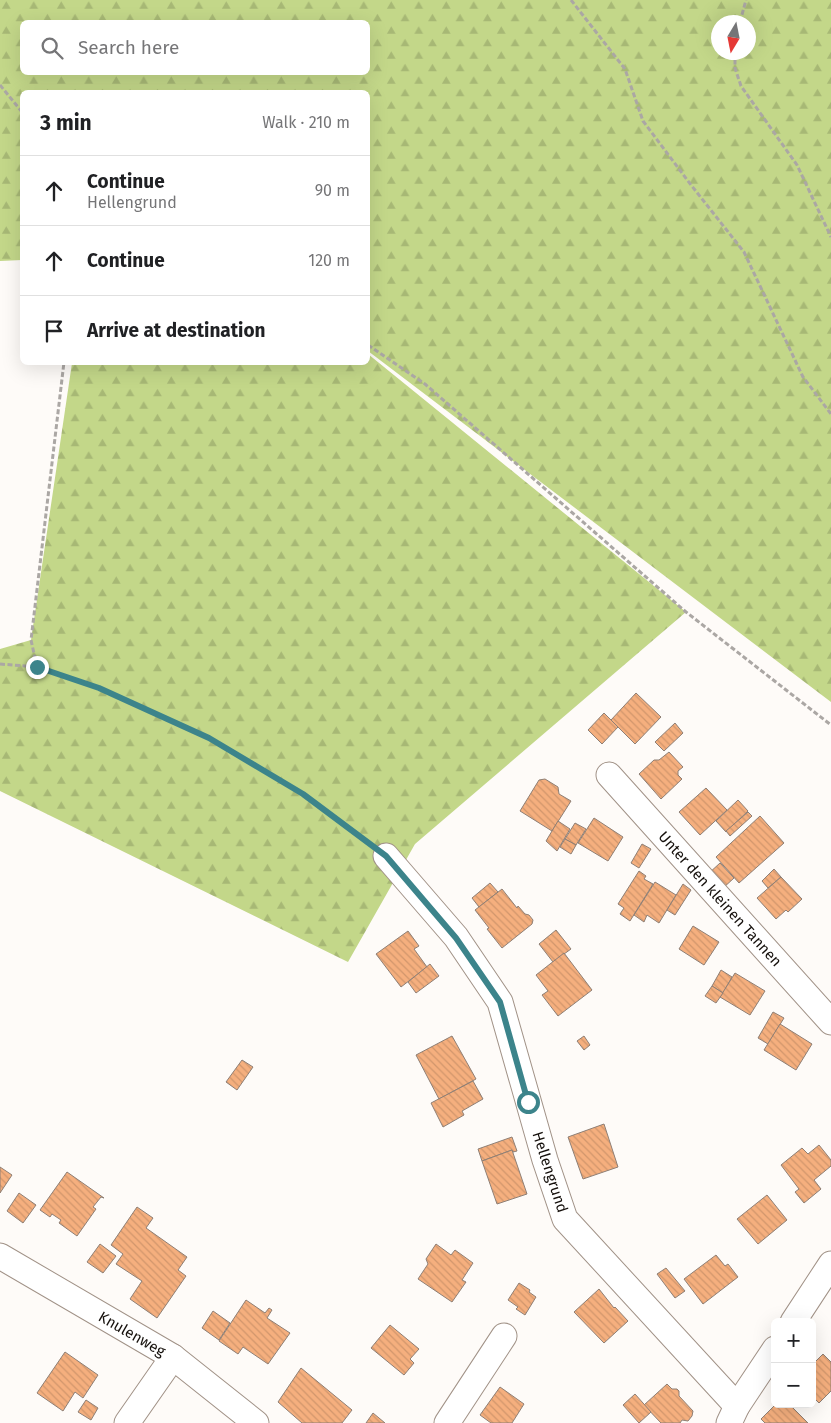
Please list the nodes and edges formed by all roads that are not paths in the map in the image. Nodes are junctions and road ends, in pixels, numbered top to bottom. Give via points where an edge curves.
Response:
1 (609, 775) dead end
2 (386, 856) road end
3 (831, 1022) edge
4 (0, 1256) edge
5 (831, 1264) edge
6 (795, 1318) edge
7 (504, 1336) dead end
8 (771, 1354) edge
9 (173, 1357) junction
10 (733, 1414) edge
11 (127, 1423) edge
12 (256, 1423) edge
13 (447, 1423) edge

1 - 3 street, Unter den kleinen Tannen
2 - 10 street, Hellengrund via 456,938 500,1002 565,1219
4 - 9 street, Knulenweg
5 - 6 street
7 - 13 street
8 - 10 street
9 - 11 street
9 - 12 street, Knulenweg

